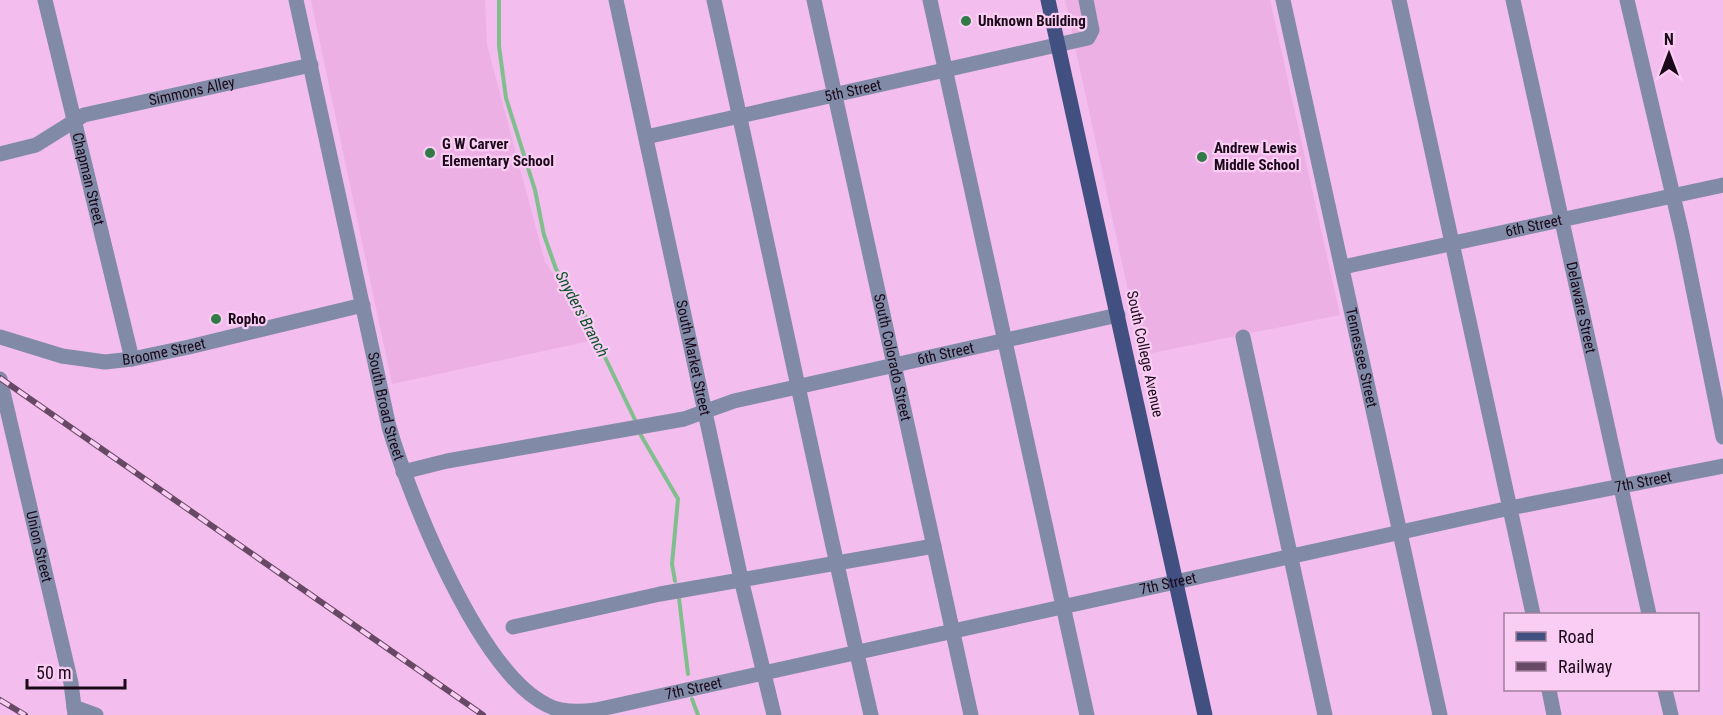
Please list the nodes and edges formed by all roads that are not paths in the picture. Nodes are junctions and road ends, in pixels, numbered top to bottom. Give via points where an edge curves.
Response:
1 (45, 0) edge
2 (296, 0) edge
3 (616, 0) edge
4 (714, 0) edge
5 (814, 0) edge
6 (930, 0) edge
7 (1048, 0) edge
8 (1086, 0) edge
9 (1283, 0) edge
10 (1399, 0) edge
11 (1513, 0) edge
12 (1627, 0) edge
13 (1059, 46) junction
14 (311, 65) junction
15 (945, 71) junction
16 (835, 95) junction
17 (740, 116) junction
18 (74, 121) junction
19 (646, 137) junction
20 (0, 154) edge
21 (1723, 185) edge
22 (1672, 196) junction
23 (1562, 221) junction
24 (1451, 246) junction
25 (1343, 267) junction
26 (363, 305) junction
27 (1118, 315) junction
28 (0, 337) edge
29 (1243, 337) dead end
30 (1004, 341) junction
31 (132, 359) junction
32 (894, 365) junction
33 (0, 379) edge
34 (798, 387) junction
35 (3, 403) edge
36 (705, 413) junction
37 (1723, 437) edge
38 (1723, 465) edge
39 (402, 472) junction
40 (1620, 486) junction
41 (1510, 508) junction
42 (1401, 532) junction
43 (934, 546) junction
44 (1289, 557) junction
45 (835, 562) junction
46 (741, 579) junction
47 (1176, 582) junction
48 (1063, 608) junction
49 (1533, 613) edge
50 (1649, 613) edge
51 (513, 627) dead end
52 (953, 632) junction
53 (856, 652) junction
54 (762, 672) junction
55 (1549, 691) edge
56 (1665, 691) edge
57 (613, 705) joint
58 (75, 711) edge
59 (96, 715) edge
60 (774, 715) edge
61 (871, 715) edge
62 (971, 715) edge
63 (1087, 715) edge
64 (1205, 715) edge
65 (1325, 715) edge
66 (1440, 715) edge
67 (1554, 715) edge
68 (1671, 715) edge

1 - 18 street, Chapman Street
2 - 14 street, South Broad Street
3 - 19 street, South Market Street
4 - 17 street
5 - 16 street, South Colorado Street
6 - 15 street
7 - 13 main road, South College Avenue
8 - 13 street, 5th Street via 1092,30 1088,38
9 - 25 street, Tennessee Street
10 - 24 street
11 - 23 street, Delaware Street
12 - 22 street
13 - 15 street, 5th Street
13 - 27 main road, South College Avenue
14 - 18 street, Simmons Alley via 107,109
14 - 26 street, South Broad Street
15 - 16 street, 5th Street
15 - 30 street
16 - 17 street, 5th Street
16 - 32 street, South Colorado Street
17 - 19 street, 5th Street
17 - 34 street
18 - 20 street, Simmons Alley via 36,145
18 - 31 street, Chapman Street
19 - 36 street, South Market Street
21 - 22 street, 6th Street
22 - 23 street, 6th Street
22 - 37 street
23 - 24 street, 6th Street
23 - 40 street, Delaware Street
24 - 25 street, 6th Street
24 - 41 street
25 - 42 street, Tennessee Street
26 - 31 street, Broome Street
26 - 39 street, South Broad Street
27 - 30 street, 6th Street
27 - 47 main road, South College Avenue
28 - 31 street, Broome Street via 86,360
29 - 44 street
30 - 32 street, 6th Street
30 - 48 street
32 - 34 street, 6th Street
32 - 43 street, South Colorado Street
33 - 35 street, Union Street
34 - 36 street, 6th Street via 734,401
34 - 45 street
35 - 58 street, Union Street
36 - 39 street, 6th Street
36 - 46 street, South Market Street
38 - 40 street, 7th Street
39 - 57 street, South Broad Street via 447,571 508,674 549,707 581,712
40 - 41 street, 7th Street
40 - 50 street, Delaware Street
41 - 42 street, 7th Street
41 - 49 street
42 - 44 street, 7th Street
42 - 66 street, Tennessee Street
43 - 45 street
43 - 52 street, South Colorado Street
44 - 47 street, 7th Street
44 - 65 street
45 - 46 street
45 - 53 street
46 - 51 street
46 - 54 street, South Market Street
47 - 48 street, 7th Street
47 - 64 main road, South College Avenue
48 - 52 street, 7th Street
48 - 63 street
52 - 53 street, 7th Street
52 - 62 street, South Colorado Street
53 - 54 street, 7th Street
53 - 61 street
54 - 57 street, 7th Street
54 - 60 street, South Market Street
55 - 67 street
56 - 68 street
58 - 59 street

